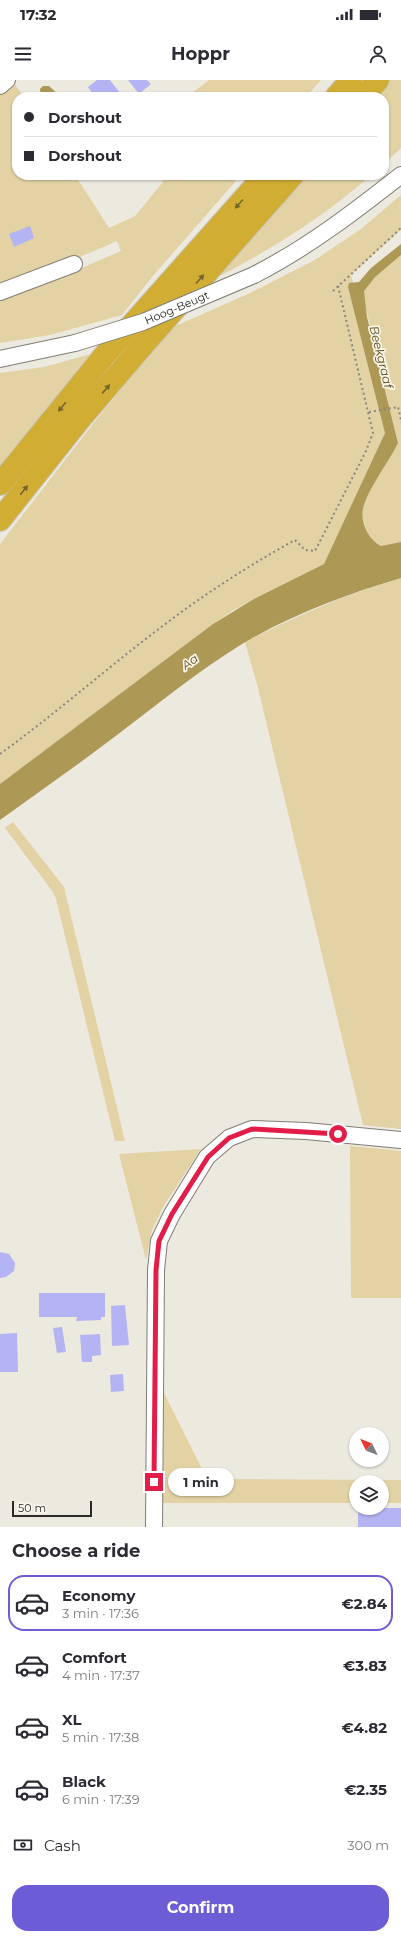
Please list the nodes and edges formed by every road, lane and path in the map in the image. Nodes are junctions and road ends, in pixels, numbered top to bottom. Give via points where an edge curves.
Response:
1 (7, 80) edge
2 (351, 80) edge
3 (378, 80) edge
4 (0, 86) edge
5 (340, 92) edge
6 (367, 92) edge
7 (401, 175) edge
8 (261, 180) edge
9 (289, 180) edge
10 (401, 228) edge
11 (74, 264) dead end
12 (338, 286) junction
13 (333, 291) dead end
14 (0, 292) edge
15 (0, 359) edge
16 (369, 412) junction
17 (401, 420) edge
18 (0, 484) edge
19 (0, 520) edge
20 (0, 754) edge
21 (401, 1140) edge
22 (154, 1527) edge

1 - 4 street
2 - 5 highway
3 - 6 highway
7 - 15 street, Hoog-Beugt, bridge via 340,223 254,275 143,322 75,343
8 -> 18 highway via 104,356
19 -> 9 highway via 139,350
10 - 12 path
11 - 14 street
12 - 13 path
12 - 16 path
16 - 17 path via 398,407
16 - 20 path via 373,433 315,551 305,550 295,540 252,563 161,627
21 - 22 street via 252,1129 229,1138 208,1157 172,1214 159,1241 156,1270

